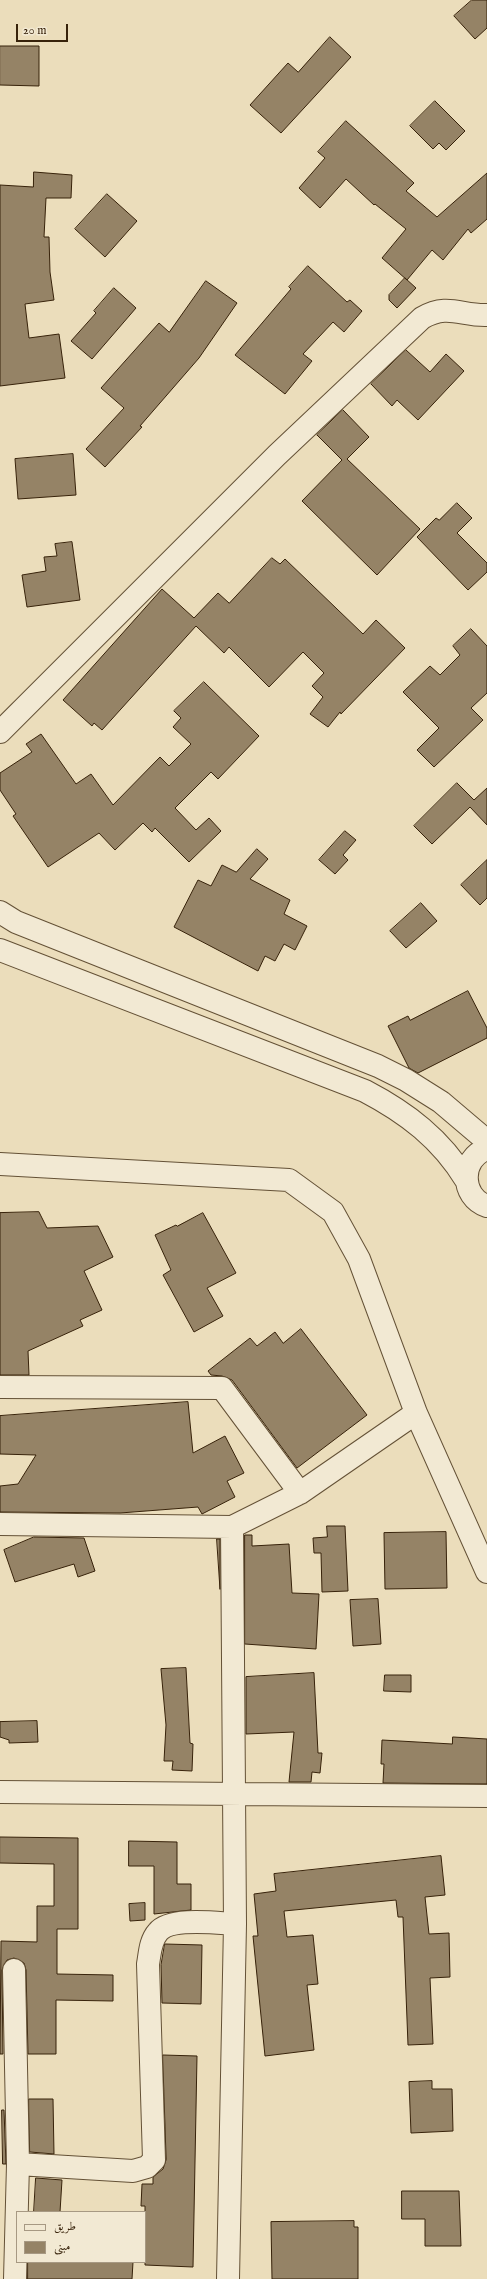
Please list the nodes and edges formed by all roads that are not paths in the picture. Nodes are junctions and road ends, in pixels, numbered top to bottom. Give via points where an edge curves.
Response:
1 (487, 315) edge
2 (0, 732) edge
3 (0, 912) edge
4 (0, 950) edge
5 (487, 1141) edge
6 (487, 1149) edge
7 (0, 1164) edge
8 (466, 1180) junction
9 (487, 1206) edge
10 (0, 1387) edge
11 (416, 1413) junction
12 (300, 1493) junction
13 (0, 1524) edge
14 (232, 1527) junction
15 (487, 1572) edge
16 (0, 1792) edge
17 (234, 1792) junction
18 (487, 1796) edge
19 (235, 1924) junction
20 (14, 1970) dead end
21 (18, 2164) junction
22 (17, 2211) edge
23 (16, 2241) edge
24 (15, 2279) edge
25 (228, 2279) edge

1 - 2 street via 448,310 430,313 422,318 277,455
3 - 5 street via 16,922 378,1066 441,1102
4 - 8 street via 365,1091 393,1105 421,1126 440,1143
6 - 8 street via 477,1154 470,1162
7 - 11 street via 289,1180 333,1212 359,1259
8 - 9 street via 474,1198
10 - 12 street via 222,1388
11 - 12 street
11 - 15 street
12 - 14 street
13 - 14 street
14 - 17 street
16 - 17 street
17 - 18 street
17 - 19 street
19 - 21 street via 173,1923 158,1931 151,1945 148,1964 154,2160 147,2167 133,2171
19 - 25 street
20 - 21 street
21 - 22 street
23 - 24 street

